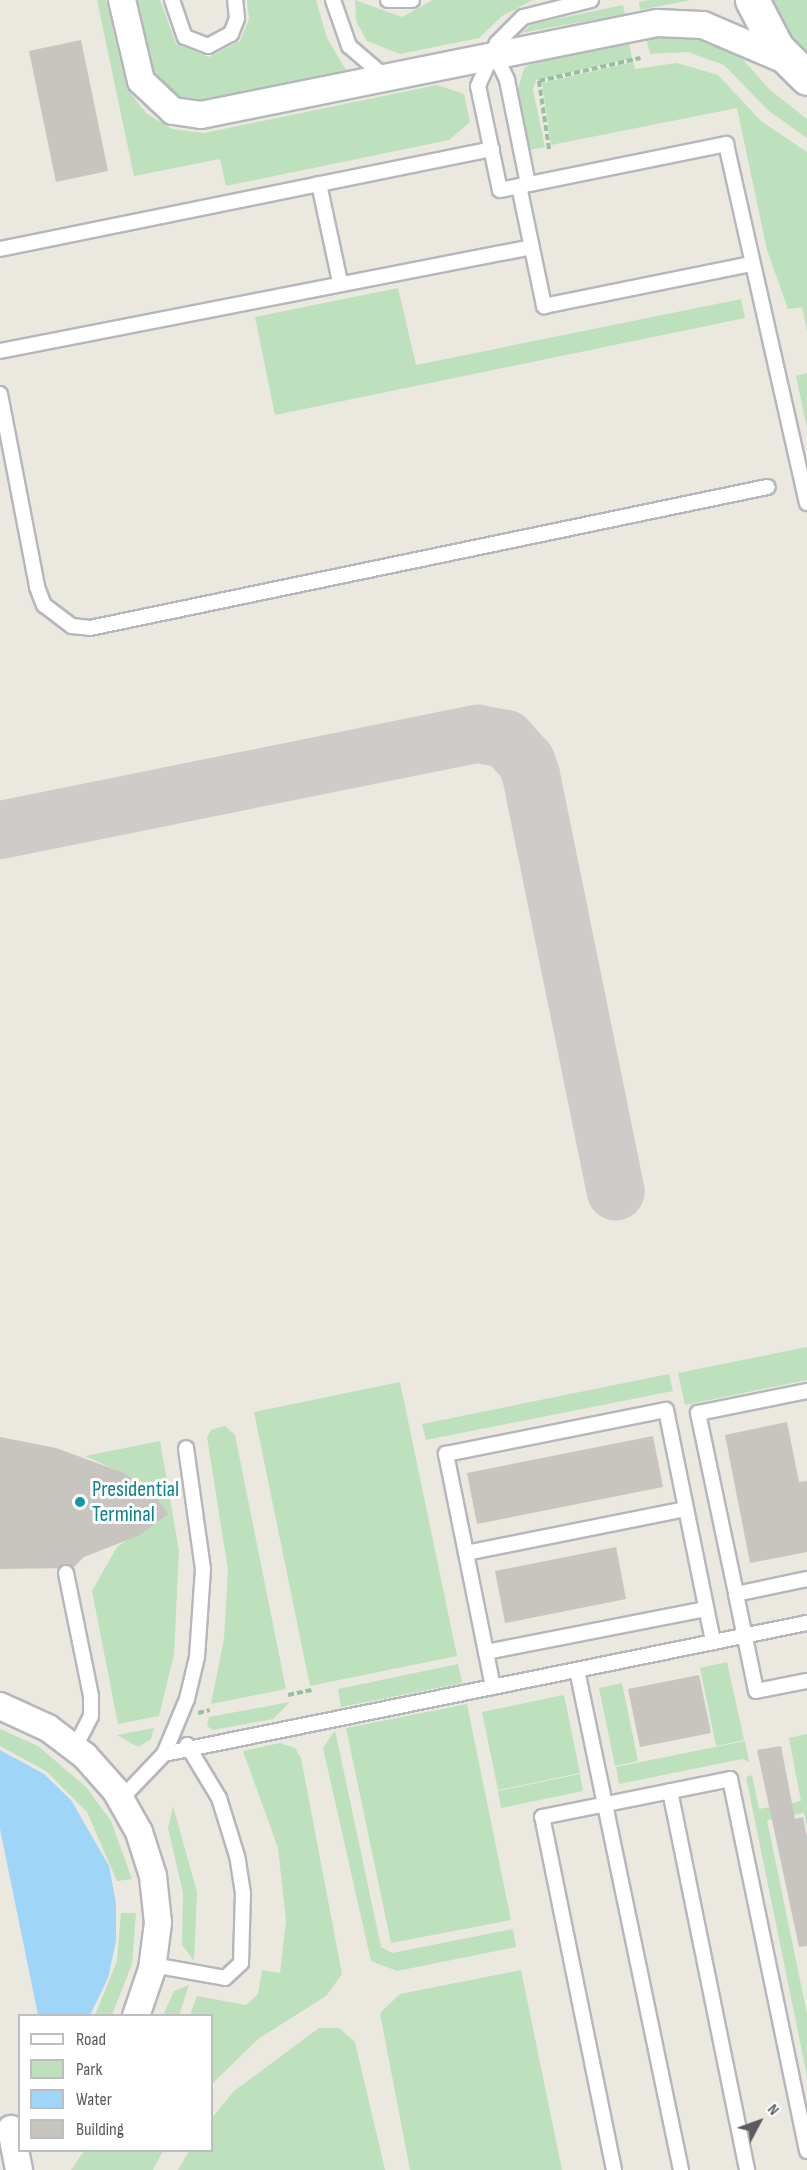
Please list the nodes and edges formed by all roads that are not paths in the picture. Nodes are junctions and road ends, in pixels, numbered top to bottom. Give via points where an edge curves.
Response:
1 (122, 0) edge
2 (172, 0) edge
3 (235, 0) edge
4 (333, 0) edge
5 (388, 0) edge
6 (412, 0) edge
7 (591, 0) edge
8 (752, 0) edge
9 (495, 55) junction
10 (798, 70) edge
11 (386, 78) junction
12 (492, 150) junction
13 (319, 184) junction
14 (524, 185) junction
15 (532, 247) junction
16 (0, 249) edge
17 (751, 264) junction
18 (340, 282) junction
19 (0, 351) edge
20 (0, 394) edge
21 (767, 487) dead end
22 (807, 503) edge
23 (807, 1391) edge
24 (186, 1448) dead end
25 (686, 1509) junction
26 (466, 1553) junction
27 (66, 1573) dead end
28 (807, 1580) edge
29 (736, 1594) junction
30 (706, 1609) junction
31 (807, 1623) edge
32 (744, 1636) junction
33 (713, 1642) junction
34 (486, 1652) junction
35 (577, 1670) junction
36 (807, 1681) edge
37 (493, 1687) junction
38 (2, 1705) edge
39 (174, 1735) junction
40 (75, 1747) junction
41 (192, 1748) junction
42 (164, 1754) junction
43 (670, 1791) junction
44 (122, 1799) junction
45 (605, 1804) junction
46 (153, 1965) junction
47 (137, 2014) edge
48 (10, 2130) edge
49 (807, 2151) edge
50 (19, 2170) edge
51 (614, 2170) edge
52 (681, 2170) edge
53 (747, 2170) edge

1 - 11 street via 141,81 173,111 201,115
2 - 3 lane via 184,37 208,46 231,34
4 - 11 lane via 349,46
5 - 6 lane
7 - 9 lane via 514,22 502,35
8 - 10 street
9 - 10 street via 680,22 733,34
9 - 11 street
9 - 12 lane via 478,86
9 - 14 lane via 507,80
12 - 13 lane
12 - 14 lane via 500,190
13 - 16 lane
13 - 18 lane
14 - 15 lane
14 - 17 lane via 726,144
15 - 17 lane via 544,306
15 - 18 lane
17 - 22 lane via 761,280
18 - 19 lane
20 - 21 lane via 37,587 44,605 72,626 90,628
23 - 29 lane via 699,1413
24 - 39 lane via 200,1526 202,1613 197,1657
25 - 26 lane
25 - 26 lane via 666,1410 446,1454
25 - 30 lane
26 - 34 lane
27 - 40 lane via 91,1696 88,1724
28 - 29 lane
29 - 32 lane
30 - 33 lane
30 - 34 lane
31 - 32 lane
32 - 33 lane
32 - 36 lane via 756,1691
33 - 35 lane
34 - 37 lane
35 - 37 lane
35 - 45 lane
37 - 41 lane
38 - 40 street
39 - 41 lane
39 - 42 lane
40 - 44 street
41 - 42 lane
41 - 46 lane via 219,1798 237,1856 243,1893 241,1963 225,1978
42 - 44 lane
43 - 45 lane
43 - 49 lane via 730,1779
43 - 53 lane
44 - 46 street via 153,1876 158,1923
45 - 51 lane via 542,1817
45 - 52 lane
46 - 47 street
48 - 50 street

